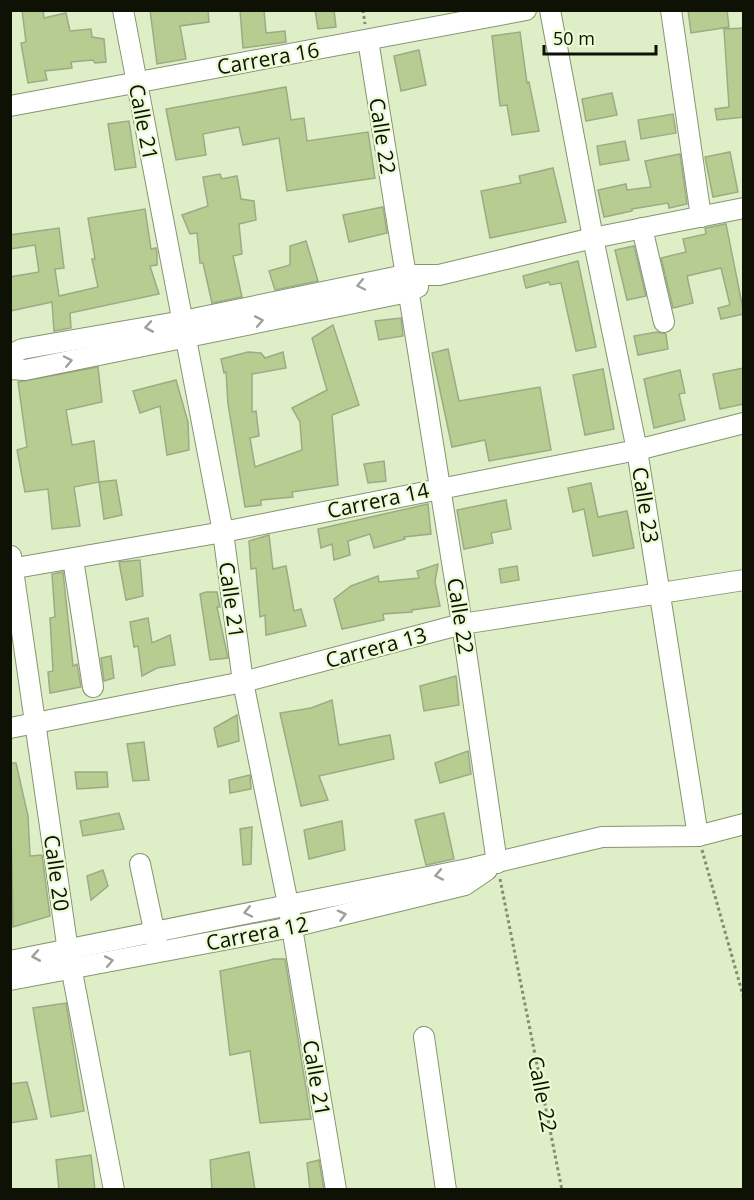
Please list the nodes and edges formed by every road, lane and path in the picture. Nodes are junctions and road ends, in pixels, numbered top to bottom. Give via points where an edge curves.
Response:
1 (123, 10) edge
2 (526, 10) edge
3 (550, 10) edge
4 (670, 10) edge
5 (368, 40) junction
6 (136, 82) junction
7 (10, 106) edge
8 (744, 208) edge
9 (701, 217) junction
10 (642, 228) junction
11 (593, 238) junction
12 (407, 284) junction
13 (664, 322) dead end
14 (185, 328) junction
15 (10, 355) edge
16 (10, 369) edge
17 (744, 423) edge
18 (637, 450) junction
19 (441, 487) junction
20 (223, 532) junction
21 (73, 559) junction
22 (11, 564) edge
23 (744, 580) edge
24 (660, 595) junction
25 (462, 624) junction
26 (243, 682) junction
27 (93, 687) dead end
28 (36, 722) junction
29 (10, 728) edge
30 (744, 824) edge
31 (698, 836) junction
32 (496, 863) junction
33 (140, 864) dead end
34 (288, 904) junction
35 (292, 927) junction
36 (154, 932) junction
37 (158, 952) junction
38 (70, 959) junction
39 (10, 961) edge
40 (10, 980) edge
41 (744, 999) edge
42 (424, 1038) dead end
43 (114, 1190) edge
44 (336, 1190) edge
45 (446, 1190) edge
46 (562, 1190) edge

1 - 6 street, Calle 21
2 - 5 street, Carrera 16
3 - 11 street, Calle 23
4 - 9 street
5 - 6 street, Carrera 16
5 - 12 street, Calle 22
6 - 7 street, Carrera 16
6 - 14 street, Calle 21
8 - 9 street
9 - 10 street
10 - 11 street
10 - 13 street
11 - 12 street
11 - 18 street, Calle 23
12 - 14 street
12 - 19 street, Calle 22
14 -> 15 street via 22,349
16 -> 14 street via 25,370
14 - 20 street, Calle 21
17 - 18 street, Carrera 14
18 - 19 street, Carrera 14
18 - 24 street, Calle 23
19 - 20 street, Carrera 14
19 - 25 street, Calle 22
20 - 21 street, Carrera 14
20 - 26 street, Calle 21
21 - 22 street, Carrera 14
21 - 27 street
22 - 28 street, Calle 20
23 - 24 street, Carrera 13
24 - 25 street, Carrera 13
24 - 31 street, Calle 23
25 - 26 street, Carrera 13
25 - 32 street, Calle 22
26 - 28 street, Carrera 13
26 - 34 street, Calle 21
28 - 29 street, Carrera 13
28 - 38 street, Calle 20
30 - 31 street, Carrera 12
31 - 32 street, Carrera 12 via 602,837
31 - 41 path
32 -> 34 street, Carrera 12
35 -> 32 street, Carrera 12 via 465,885
32 - 46 path, Calle 22
33 - 36 street
34 - 35 street, Calle 21
34 -> 36 street, Carrera 12
35 - 37 street, Carrera 12
35 - 44 street, Calle 21
36 - 37 street
36 - 38 street, Carrera 12
38 -> 37 street, Carrera 12
38 -> 39 street, Carrera 12
38 - 40 street, Carrera 12
38 - 43 street, Calle 20
42 - 45 street

